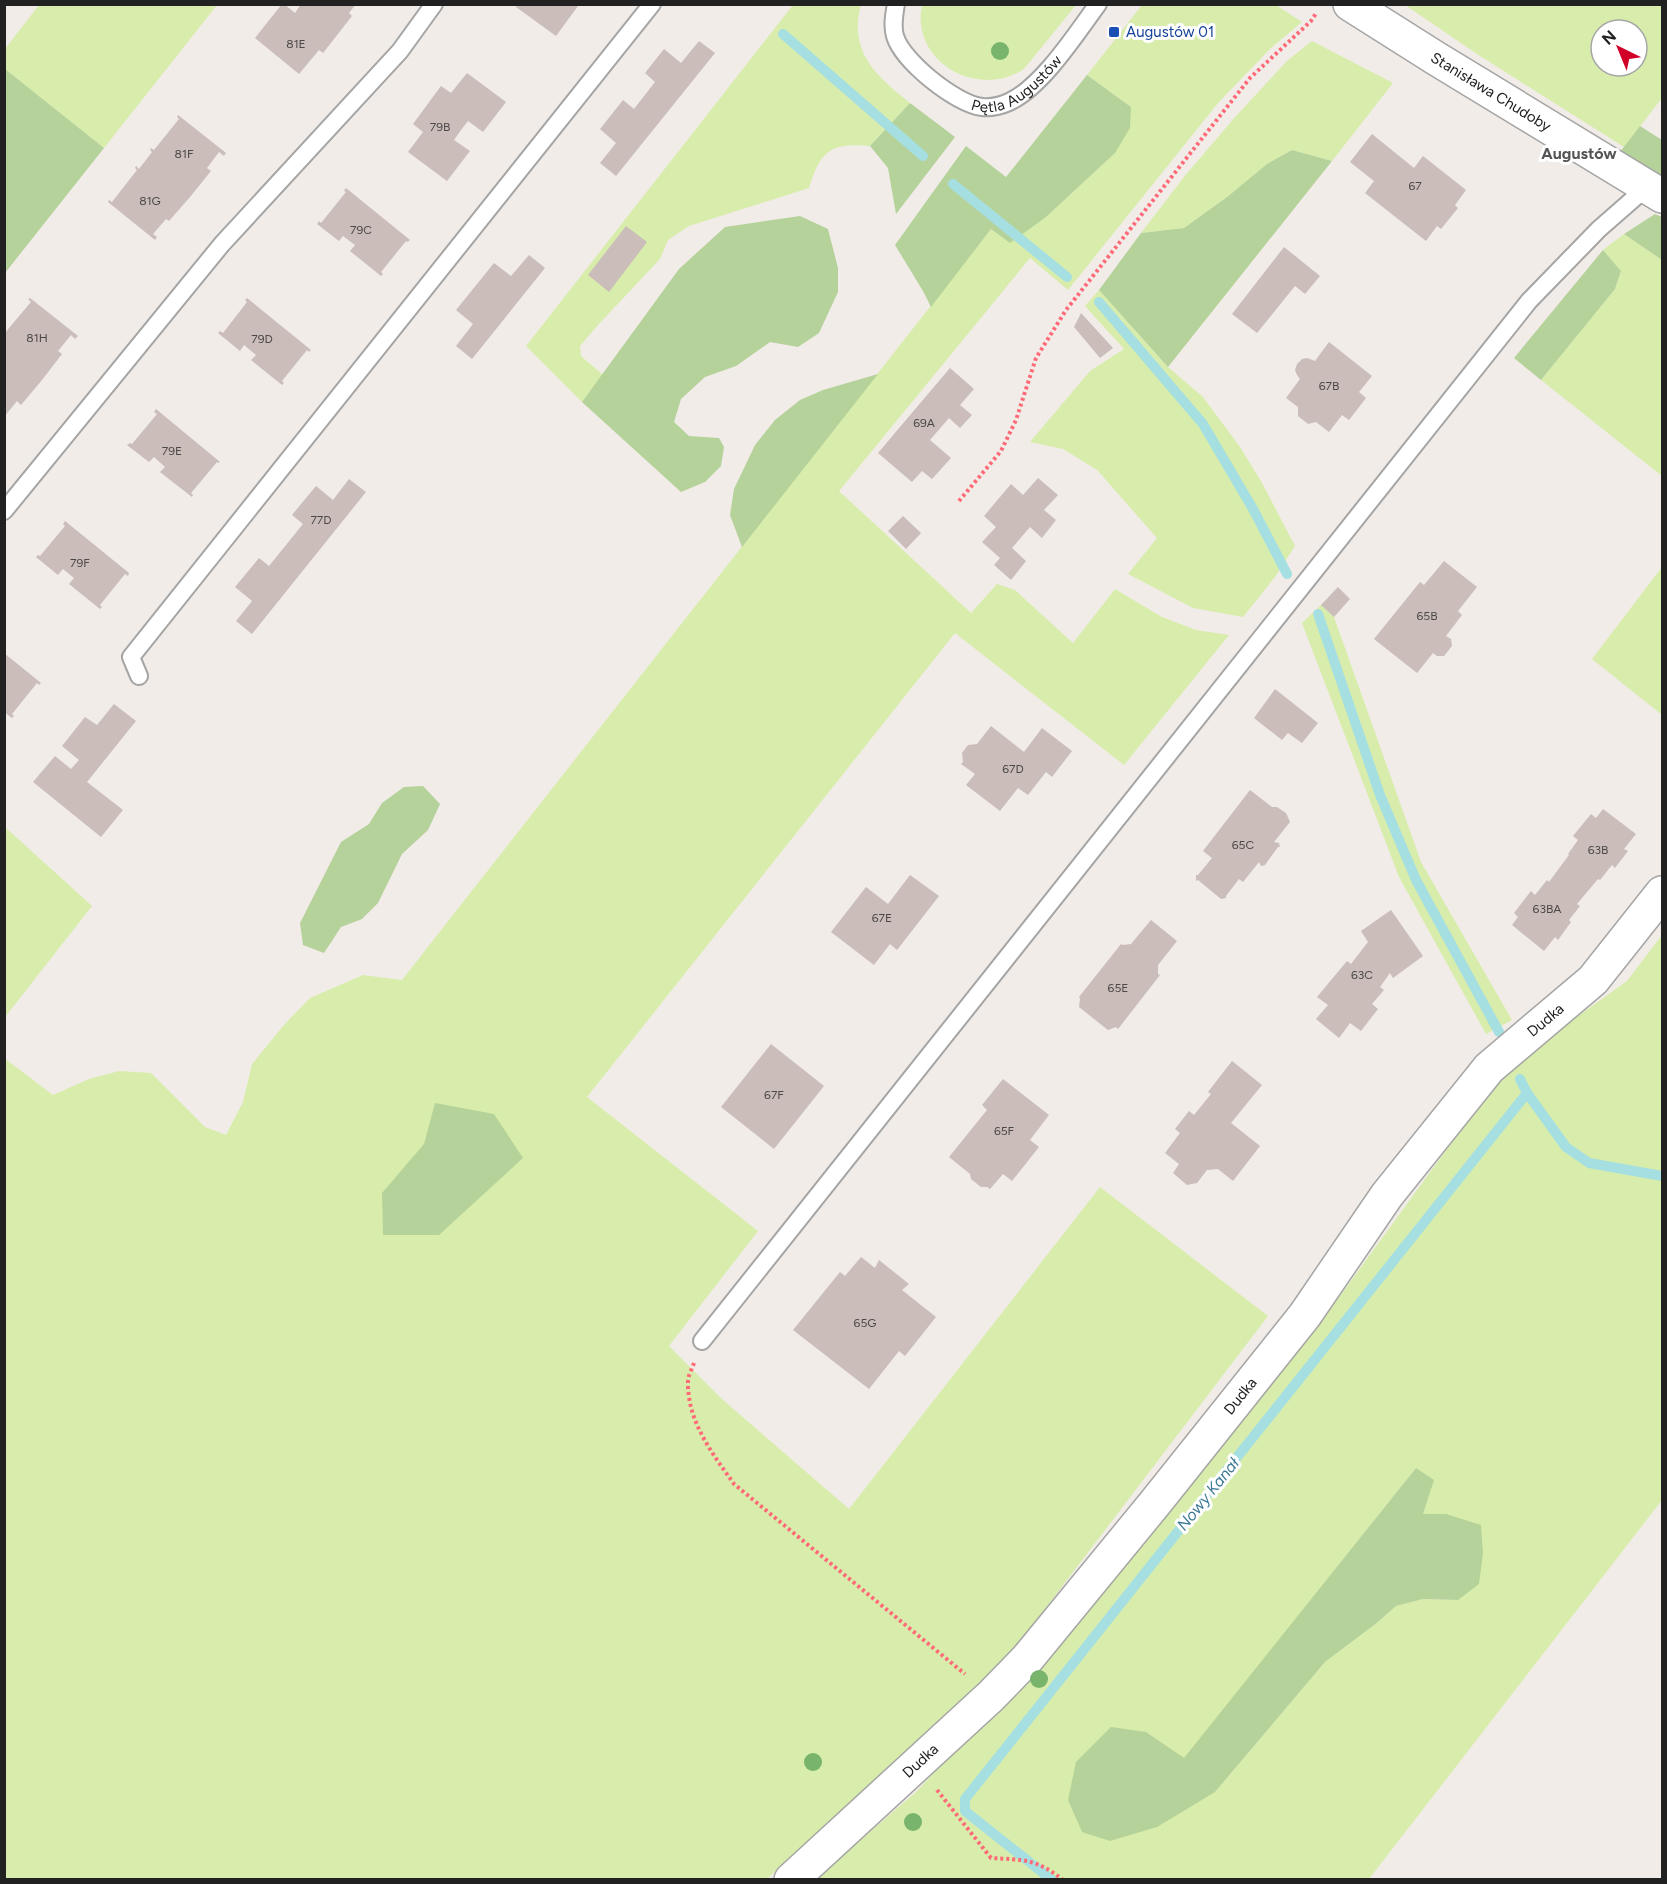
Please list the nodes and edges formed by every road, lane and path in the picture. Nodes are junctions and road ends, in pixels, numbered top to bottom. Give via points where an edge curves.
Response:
1 (434, 4) edge
2 (652, 4) edge
3 (896, 4) edge
4 (1098, 4) edge
5 (1323, 4) edge
6 (1350, 4) edge
7 (1655, 192) edge
8 (959, 501) dead end
9 (4, 511) edge
10 (139, 676) dead end
11 (1662, 893) edge
12 (702, 1341) joint
13 (992, 1696) junction
14 (915, 1767) junction
15 (791, 1880) edge
16 (1063, 1880) edge

1 - 9 lane via 400,51 222,244
2 - 10 lane via 131,657
3 - 4 lane, Pętla Augustów via 895,37 908,60 958,98 980,107 1006,104 1034,86
5 - 8 path via 1311,21 1251,78 1066,310 1036,358 1016,420 1001,451
6 - 7 street, Stanisława Chudoby
7 - 12 lane via 1599,229 1529,301
11 - 13 street, Dudka via 1593,980 1489,1068 1387,1195 1305,1315 1027,1659
12 - 13 path via 688,1380 693,1414 706,1445 734,1484
13 - 14 street, Dudka
14 - 15 street, Dudka
14 - 16 path via 991,1858 1033,1861

